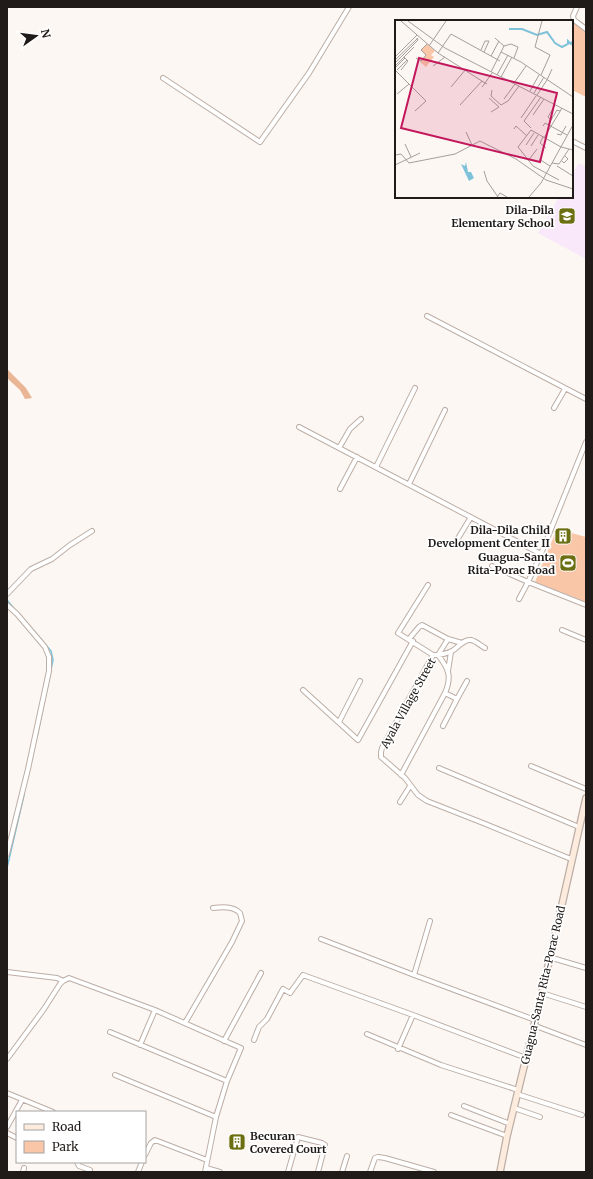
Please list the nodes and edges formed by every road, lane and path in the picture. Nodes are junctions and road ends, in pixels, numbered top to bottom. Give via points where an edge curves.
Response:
1 (349, 7) edge
2 (577, 7) edge
3 (586, 29) edge
4 (163, 78) dead end
5 (573, 142) edge
6 (586, 148) edge
7 (427, 316) dead end
8 (415, 388) dead end
9 (565, 389) junction
10 (586, 399) edge
11 (554, 408) dead end
12 (445, 410) dead end
13 (361, 419) dead end
14 (299, 427) dead end
15 (586, 442) edge
16 (339, 448) junction
17 (357, 457) junction
18 (376, 467) junction
19 (409, 484) junction
20 (340, 489) dead end
21 (471, 517) junction
22 (92, 532) dead end
23 (457, 540) dead end
24 (541, 554) junction
25 (492, 566) dead end
26 (528, 582) junction
27 (428, 585) dead end
28 (7, 594) edge
29 (519, 599) dead end
30 (7, 605) edge
31 (586, 605) edge
32 (562, 630) dead end
33 (448, 639) junction
34 (411, 640) junction
35 (586, 640) edge
36 (462, 643) junction
37 (486, 648) dead end
38 (451, 652) junction
39 (433, 655) junction
40 (438, 655) junction
41 (448, 672) junction
42 (360, 681) dead end
43 (467, 681) dead end
44 (303, 690) dead end
45 (445, 693) junction
46 (458, 699) junction
47 (339, 722) junction
48 (443, 726) dead end
49 (531, 766) dead end
50 (438, 768) dead end
51 (401, 774) junction
52 (410, 786) junction
53 (586, 789) edge
54 (586, 798) edge
55 (400, 802) dead end
56 (584, 816) edge
57 (579, 827) junction
58 (7, 854) edge
59 (571, 859) junction
60 (213, 908) dead end
61 (430, 921) dead end
62 (320, 939) dead end
63 (549, 957) junction
64 (586, 968) edge
65 (7, 972) edge
66 (261, 973) dead end
67 (414, 976) junction
68 (62, 981) junction
69 (542, 993) junction
70 (586, 1007) edge
71 (155, 1010) junction
72 (413, 1015) junction
73 (185, 1023) junction
74 (534, 1023) junction
75 (110, 1032) dead end
76 (367, 1034) dead end
77 (254, 1040) dead end
78 (224, 1041) junction
79 (140, 1045) junction
80 (586, 1045) edge
81 (399, 1048) junction
82 (526, 1058) junction
83 (7, 1059) edge
84 (115, 1075) dead end
85 (226, 1081) junction
86 (518, 1092) junction
87 (7, 1093) edge
88 (22, 1100) junction
89 (464, 1106) dead end
90 (514, 1108) junction
91 (50, 1111) edge
92 (582, 1115) dead end
93 (451, 1116) dead end
94 (216, 1117) junction
95 (540, 1117) dead end
96 (510, 1124) junction
97 (7, 1127) edge
98 (7, 1133) edge
99 (507, 1136) junction
100 (16, 1138) edge
101 (146, 1153) edge
102 (348, 1156) dead end
103 (207, 1160) junction
104 (78, 1163) edge
105 (90, 1170) dead end
106 (205, 1170) edge
107 (220, 1172) edge
108 (288, 1172) edge
109 (318, 1172) edge
110 (342, 1172) edge
111 (370, 1172) edge
112 (434, 1172) edge
113 (500, 1172) edge

1 - 4 street via 309,73 260,142
2 - 3 street via 574,20
5 - 6 street
7 - 9 street
8 - 18 street
9 - 10 street
9 - 11 street
12 - 19 street
13 - 16 street via 350,429
14 - 16 street
15 - 24 street
16 - 17 street
17 - 18 street
17 - 20 street
18 - 19 street
19 - 21 street
21 - 23 street
21 - 24 street
22 - 28 street via 52,559 31,569
24 - 26 street
25 - 26 street
26 - 29 street
26 - 31 street
27 - 34 street via 398,632
30 - 58 street via 45,648 50,662 42,707
32 - 35 street
33 - 34 street via 421,625
33 - 36 street
33 - 40 street
34 - 39 street
34 - 47 street via 358,740
36 - 37 street via 471,640
36 - 38 street, Ayala Village Street
38 - 40 street, Ayala Village Street
38 - 41 street
39 - 40 street, Ayala Village Street
39 - 51 street, Ayala Village Street via 380,752 382,759
40 - 41 street
41 - 45 street via 450,682
42 - 47 street
43 - 46 street
44 - 47 street
45 - 46 street
45 - 51 street
46 - 48 street
49 - 53 street
50 - 57 street
51 - 52 street, Ayala Village Street
52 - 55 street
52 - 59 street, Ayala Village Street via 427,801
54 - 56 main road, Guagua-Santa Rita-Porac Road
56 - 57 main road, Guagua-Santa Rita-Porac Road
57 - 59 main road, Guagua-Santa Rita-Porac Road
59 - 63 main road, Guagua-Santa Rita-Porac Road
60 - 73 street via 235,909 240,913 242,921
61 - 67 street
62 - 67 street
63 - 64 street
63 - 69 main road, Guagua-Santa Rita-Porac Road
65 - 68 street via 57,978
66 - 78 street
67 - 74 street
68 - 71 street via 69,978
68 - 83 street
69 - 70 street
69 - 74 main road, Guagua-Santa Rita-Porac Road
71 - 73 street
71 - 79 street
72 - 77 street via 303,975 290,993 283,989 266,1019 259,1026
72 - 81 street
72 - 82 street
73 - 78 street
74 - 80 street
74 - 82 main road, Guagua-Santa Rita-Porac Road
75 - 79 street
76 - 81 street
78 - 85 street via 241,1048
79 - 85 street
81 - 86 street
82 - 86 main road, Guagua-Santa Rita-Porac Road
84 - 94 street
85 - 94 street
86 - 90 main road, Guagua-Santa Rita-Porac Road
86 - 92 street
87 - 88 street
88 - 91 street
88 - 97 street
89 - 96 street
90 - 95 street
90 - 96 main road, Guagua-Santa Rita-Porac Road
93 - 99 street
94 - 103 street
96 - 99 main road, Guagua-Santa Rita-Porac Road
98 - 100 street
99 - 113 main road, Guagua-Santa Rita-Porac Road
101 - 103 street via 155,1140
102 - 110 street
103 - 106 street
104 - 105 street via 79,1166
106 - 107 street
108 - 109 street via 298,1137 325,1145
111 - 112 street via 375,1158 378,1157

